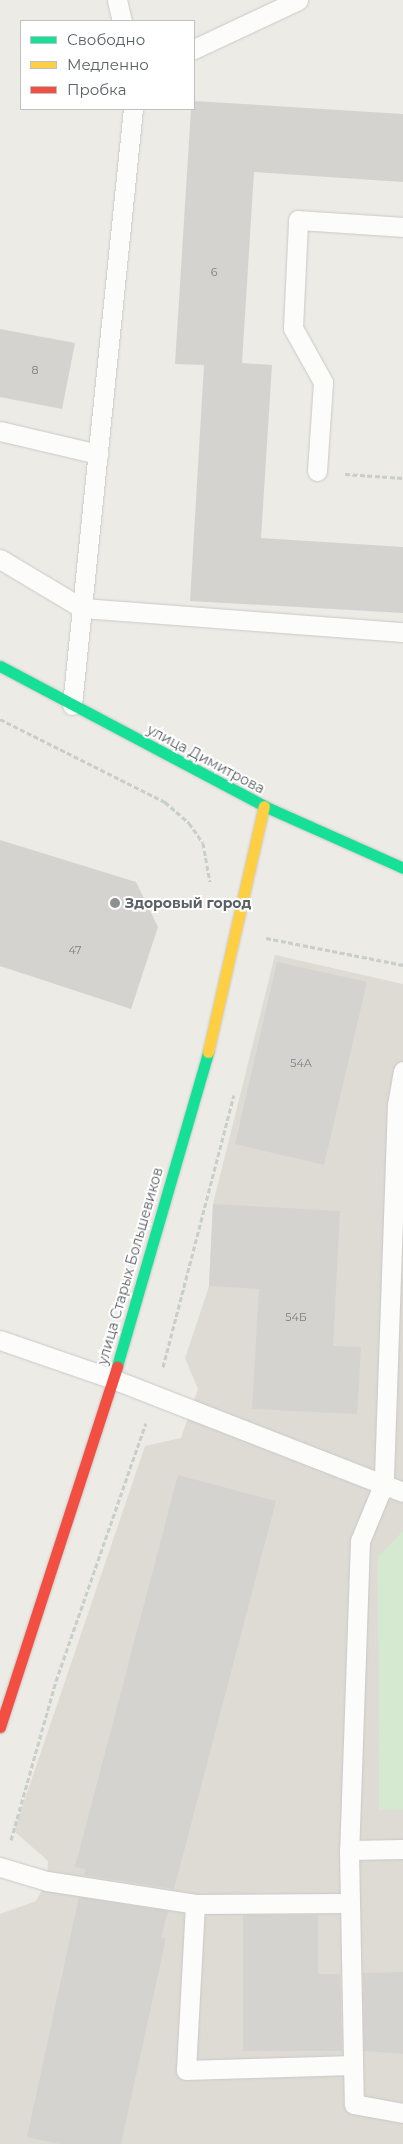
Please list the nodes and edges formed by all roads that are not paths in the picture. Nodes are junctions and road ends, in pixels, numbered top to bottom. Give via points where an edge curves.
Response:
1 (117, 0) edge
2 (298, 0) edge
3 (122, 20) edge
4 (195, 50) edge
5 (133, 110) edge
6 (403, 227) edge
7 (0, 431) edge
8 (98, 454) junction
9 (317, 471) road end
10 (0, 559) edge
11 (82, 608) junction
12 (403, 632) edge
13 (0, 666) edge
14 (72, 705) junction
15 (264, 806) junction
16 (403, 868) edge
17 (403, 1071) edge
18 (0, 1340) edge
19 (113, 1379) junction
20 (384, 1483) junction
21 (403, 1492) edge
22 (0, 1727) edge
23 (403, 1849) edge
24 (349, 1850) junction
25 (0, 1867) edge
26 (348, 1903) junction
27 (195, 1904) junction
28 (352, 2065) junction
29 (403, 2113) edge

1 - 3 lane
2 - 4 lane
5 - 8 lane
6 - 9 lane via 298,220 293,328 323,382
7 - 8 lane
8 - 11 lane
10 - 11 lane
11 - 12 lane
11 - 14 lane
13 - 14 street, улица Димитрова
14 - 15 street, улица Димитрова
15 - 16 street, улица Димитрова
15 - 19 street, улица Старых Большевиков via 203,1072
17 - 20 lane via 397,1104
18 - 19 lane
19 - 20 lane via 190,1412
19 - 22 street, улица Старых Большевиков
20 - 21 lane
20 - 24 lane via 360,1541
23 - 24 lane
24 - 26 lane
25 - 27 lane via 47,1881
26 - 27 lane
26 - 28 lane
27 - 28 lane via 186,2070
28 - 29 lane via 354,2104

